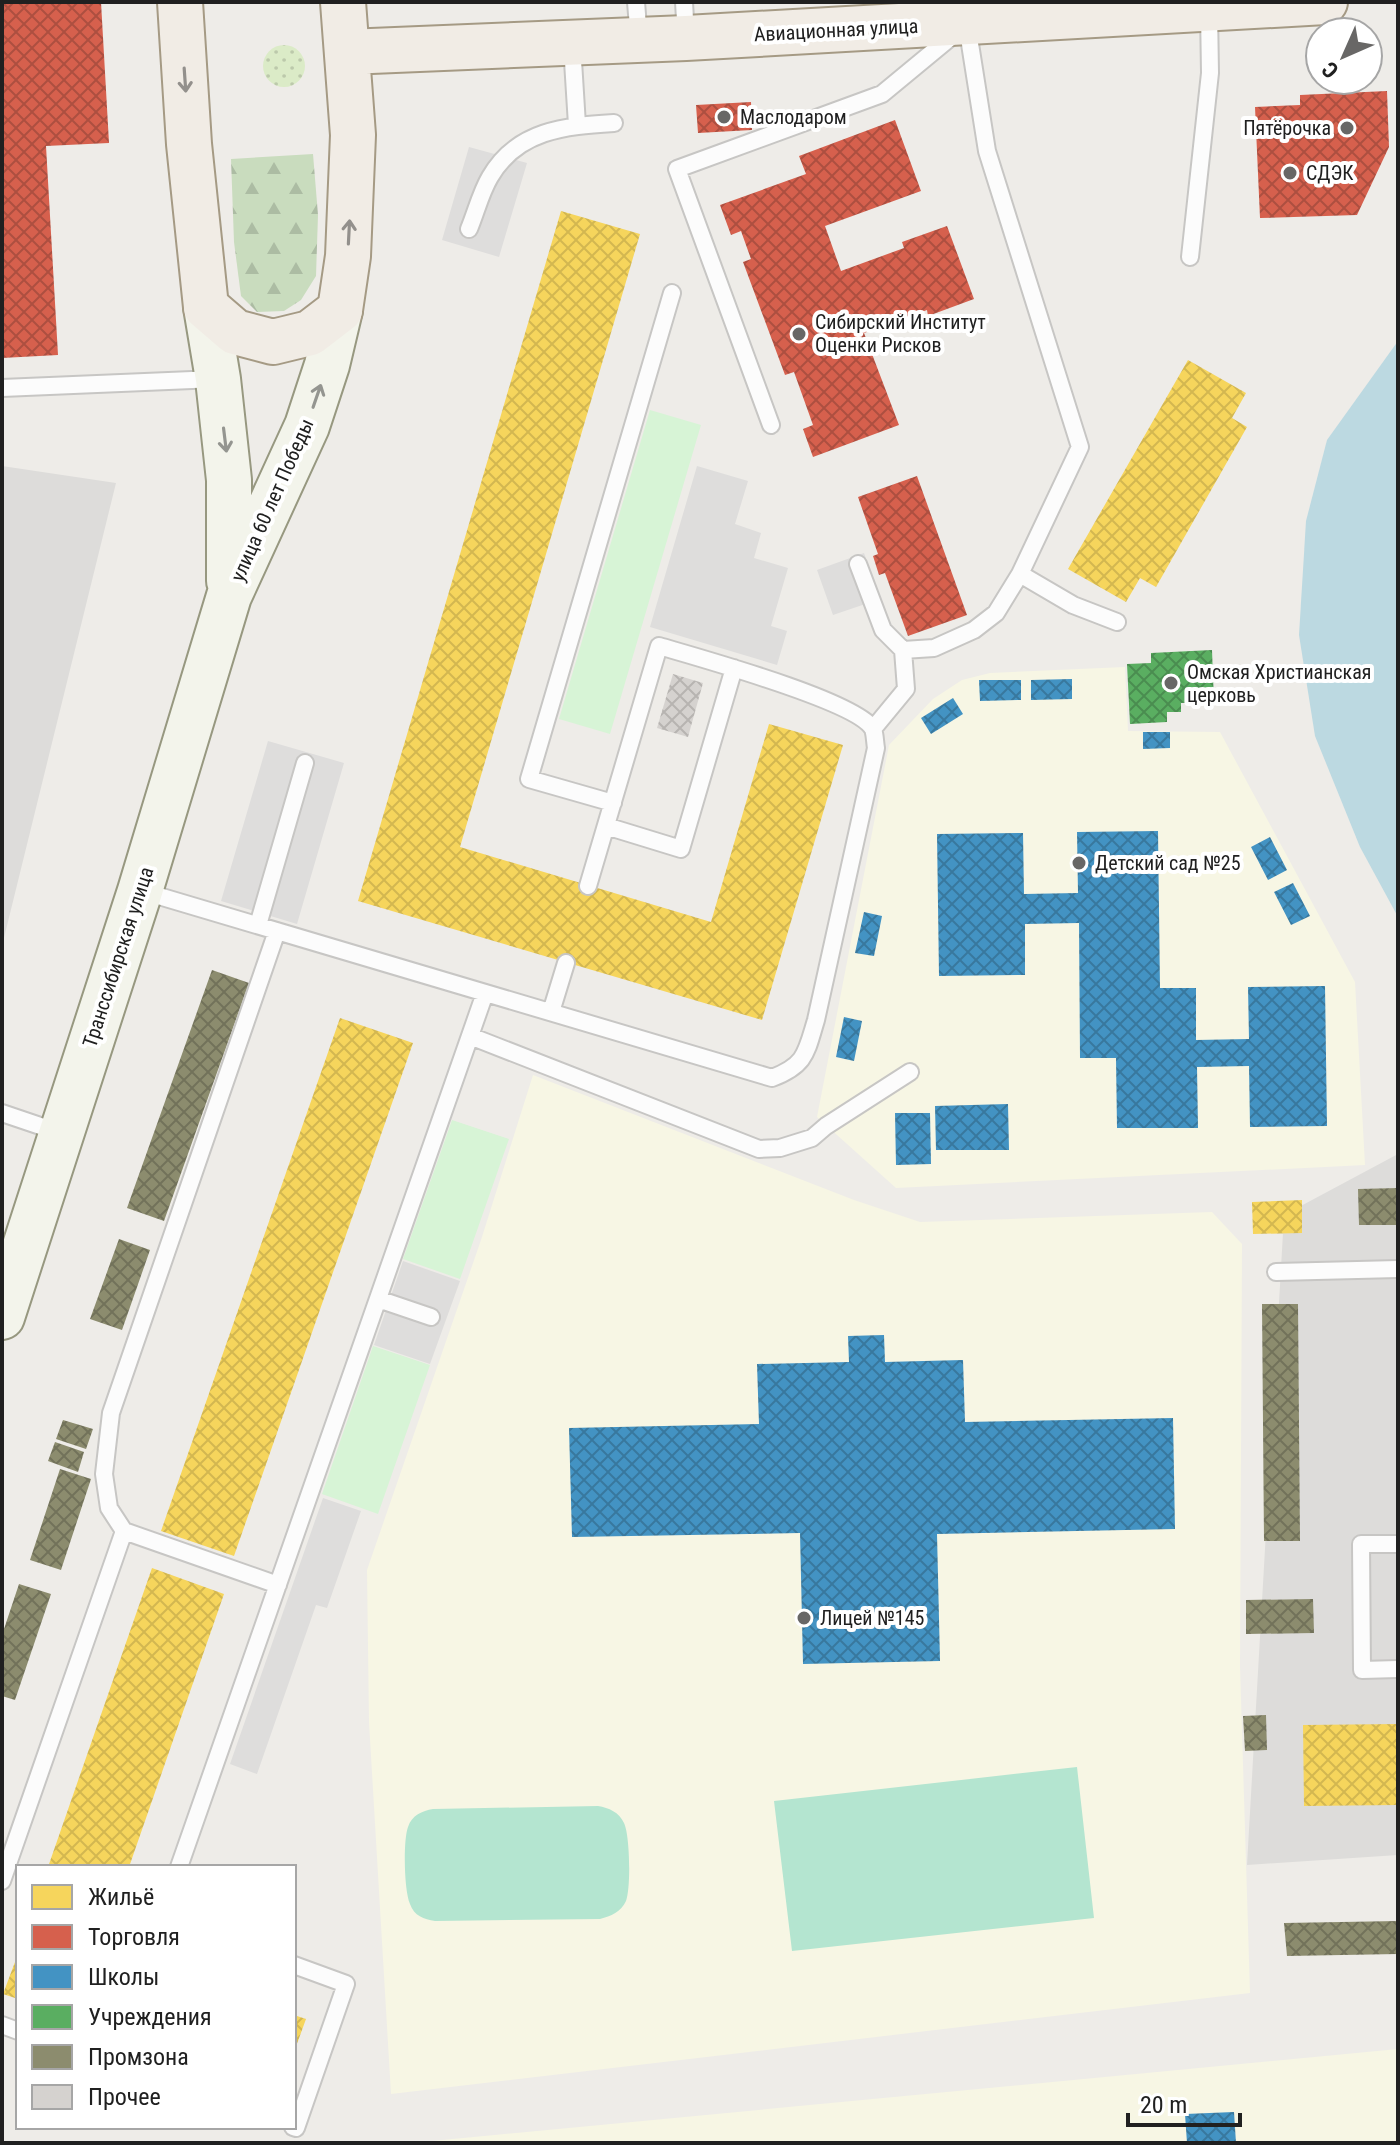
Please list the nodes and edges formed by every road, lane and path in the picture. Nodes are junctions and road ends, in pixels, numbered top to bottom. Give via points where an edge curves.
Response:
1 (180, 2) edge
2 (343, 2) edge
3 (1325, 2) edge
4 (1135, 8) edge
5 (1209, 9) junction
6 (685, 20) edge
7 (638, 21) edge
8 (967, 23) junction
9 (572, 43) junction
10 (347, 52) junction
11 (614, 123) dead end
12 (577, 125) junction
13 (469, 229) dead end
14 (1190, 257) dead end
15 (672, 293) dead end
16 (206, 307) junction
17 (340, 310) junction
18 (218, 379) junction
19 (2, 388) edge
20 (771, 425) dead end
21 (858, 564) dead end
22 (1020, 574) junction
23 (229, 596) junction
24 (1117, 622) dead end
25 (903, 650) junction
26 (734, 668) junction
27 (873, 729) junction
28 (305, 763) dead end
29 (613, 803) junction
30 (606, 826) junction
31 (588, 886) dead end
32 (140, 891) junction
33 (258, 925) junction
34 (277, 931) junction
35 (566, 963) dead end
36 (485, 993) junction
37 (551, 1012) junction
38 (470, 1036) junction
39 (910, 1072) dead end
40 (2, 1113) edge
41 (61, 1133) junction
42 (1398, 1269) edge
43 (1276, 1272) dead end
44 (378, 1299) junction
45 (2, 1317) edge
46 (431, 1317) dead end
47 (124, 1531) junction
48 (1398, 1544) edge
49 (278, 1585) junction
50 (1398, 1669) edge
51 (180, 1865) edge
52 (2, 1881) edge
53 (296, 1966) edge
54 (296, 2128) edge

1 -> 16 main road, улица 60 лет Победы
2 - 10 main road, улица 60 лет Победы
3 - 5 main road, Авиационная улица
4 - 5 main road, Авиационная улица
4 - 8 main road, Авиационная улица
5 - 14 lane via 1210,73
6 - 7 main road, Авиационная улица
6 - 8 main road, Авиационная улица
7 - 9 main road, Авиационная улица
8 - 20 lane via 882,94 677,169
8 - 22 lane via 987,151 1080,447
9 - 10 main road, Авиационная улица
9 - 12 lane
17 -> 10 main road, улица 60 лет Победы via 353,135
11 - 12 lane
12 - 13 lane via 510,149 489,178
15 - 29 lane via 529,779
16 - 17 main road via 235,332 273,342 310,333
16 - 18 main road, улица 60 лет Победы
23 -> 17 main road, улица 60 лет Победы via 307,426
18 - 19 lane
18 -> 23 main road, улица 60 лет Победы via 229,480
21 - 25 lane via 883,630
22 - 24 lane via 1073,605
22 - 25 lane via 996,613 974,630 934,648
23 - 32 main road, Транссибирская улица
25 - 27 lane via 906,689
26 - 27 lane via 834,705
26 - 29 lane via 659,646
26 - 30 lane via 681,849
27 - 37 lane via 876,748 816,1020 807,1051 794,1070 772,1078
28 - 33 lane
29 - 30 lane
30 - 31 lane
32 - 33 lane
32 - 41 main road, Транссибирская улица
33 - 34 lane
34 - 36 lane
34 - 47 lane via 111,1413 104,1474 109,1508
35 - 37 lane
36 - 37 lane
36 - 38 lane
38 - 39 lane via 759,1149 812,1138
38 - 44 lane
40 - 41 lane
41 - 45 main road, Транссибирская улица
42 - 43 lane
44 - 46 lane
44 - 49 lane
47 - 49 lane
47 - 52 lane
48 - 50 lane via 1361,1544 1362,1670
49 - 51 lane
53 - 54 lane via 346,1984

